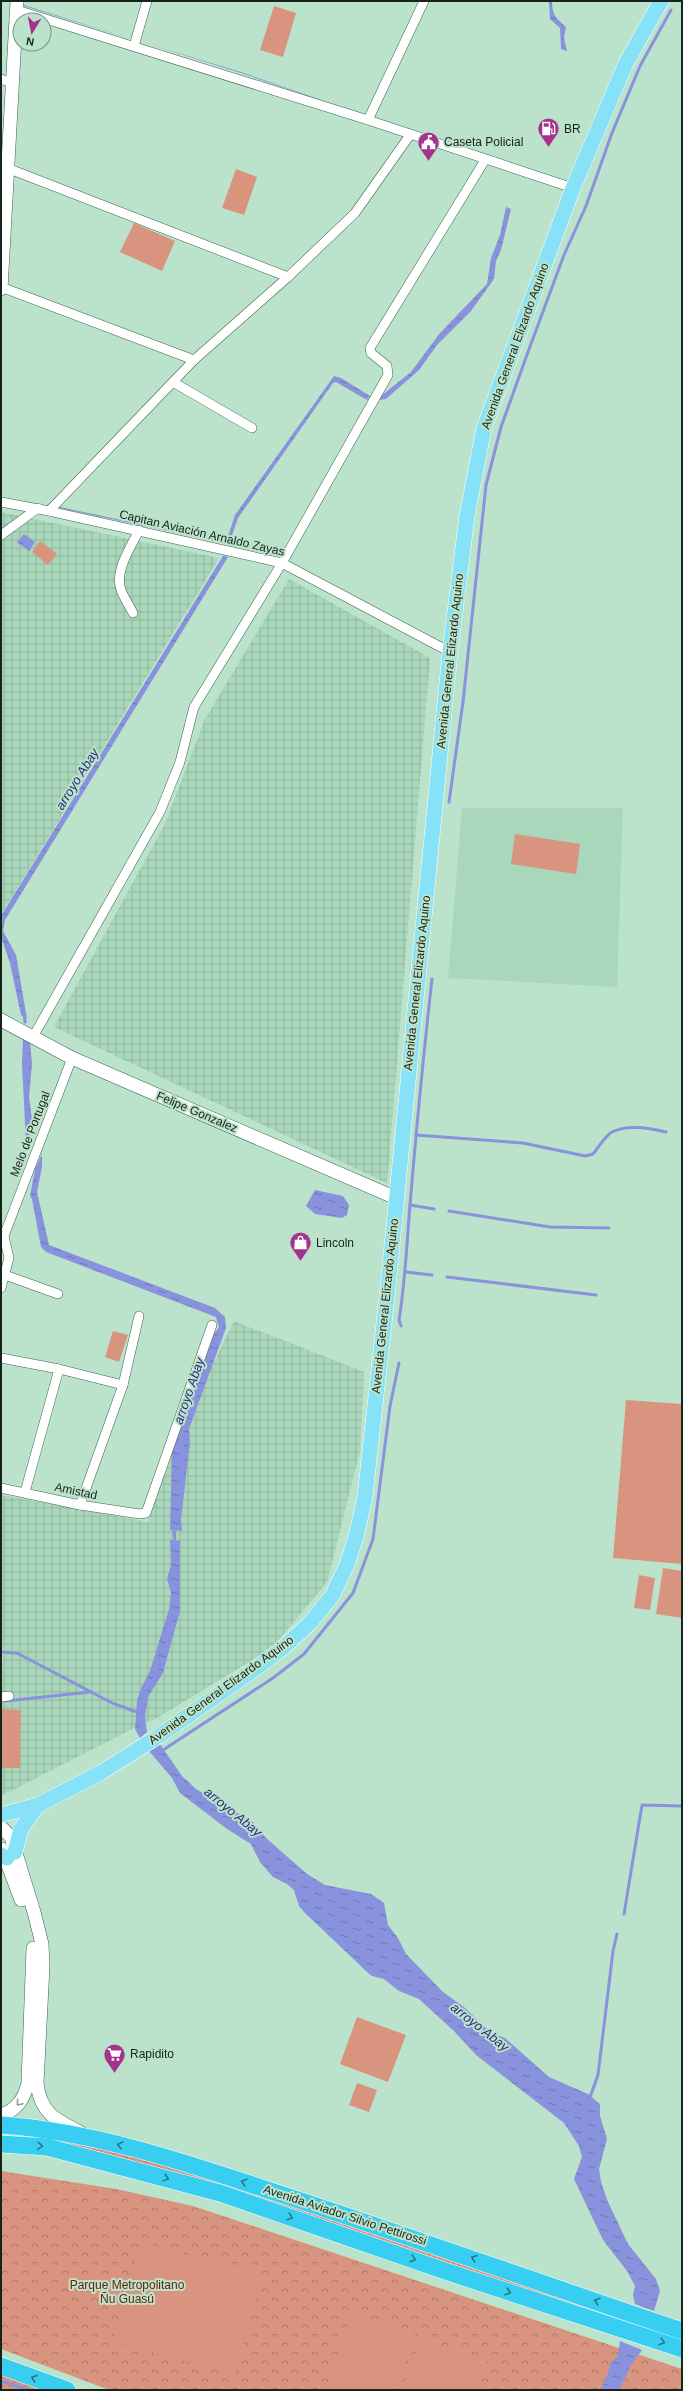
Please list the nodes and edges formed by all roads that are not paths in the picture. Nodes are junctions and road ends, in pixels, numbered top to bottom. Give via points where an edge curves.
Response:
1 (147, 1) edge
2 (424, 1) edge
3 (661, 1) edge
4 (17, 6) edge
5 (134, 46) junction
6 (6, 81) edge
7 (5, 119) edge
8 (368, 120) junction
9 (410, 135) junction
10 (485, 160) junction
11 (7, 168) junction
12 (573, 188) junction
13 (2, 241) edge
14 (288, 277) junction
15 (1, 288) edge
16 (194, 360) junction
17 (173, 382) junction
18 (252, 428) dead end
19 (1, 502) edge
20 (38, 508) junction
21 (49, 510) junction
22 (139, 530) junction
23 (1, 535) edge
24 (282, 563) junction
25 (133, 612) dead end
26 (450, 652) junction
27 (1, 1020) edge
28 (33, 1037) junction
29 (72, 1058) junction
30 (396, 1198) junction
31 (4, 1247) edge
32 (5, 1275) junction
33 (1, 1288) edge
34 (58, 1294) dead end
35 (139, 1316) dead end
36 (212, 1325) dead end
37 (1, 1358) edge
38 (59, 1369) junction
39 (123, 1385) junction
40 (1, 1488) edge
41 (25, 1492) junction
42 (80, 1505) junction
43 (38, 1805) junction
44 (1, 1815) edge
45 (1, 1827) edge
46 (6, 1853) edge
47 (1, 2115) edge
48 (1, 2125) edge
49 (96, 2140) junction
50 (1, 2144) edge
51 (682, 2330) edge
52 (682, 2349) edge
53 (1, 2366) edge
54 (67, 2390) edge

1 - 5 street
2 - 8 street
3 - 12 main road, Avenida General Elizardo Aquino via 626,63
4 - 5 street
4 - 6 street
5 - 8 street
6 - 7 street
7 - 11 street
8 - 9 street
9 - 10 street
9 - 14 street via 355,213
10 - 12 street
10 - 24 street via 370,348 371,353 387,366 388,375
11 - 13 street
11 - 14 street
12 - 26 main road, Avenida General Elizardo Aquino via 484,428 467,516
13 - 15 street
14 - 16 street
15 - 16 street
16 - 17 street
17 - 18 street
17 - 21 street
19 - 20 street, Capitan Aviación Arnaldo Zayas
20 - 21 street, Capitan Aviación Arnaldo Zayas
20 - 23 street
21 - 22 street, Capitan Aviación Arnaldo Zayas
22 - 24 street, Capitan Aviación Arnaldo Zayas
22 - 25 street via 119,580 121,591
24 - 26 street, Capitan Aviación Arnaldo Zayas
24 - 28 street via 194,706 180,762 160,812
26 - 30 main road, Avenida General Elizardo Aquino
27 - 28 street, Felipe Gonzalez
28 - 29 street, Felipe Gonzalez
29 - 30 street, Felipe Gonzalez
29 - 31 street, Melo de Portugal via 4,1236
30 - 43 main road, Avenida General Elizardo Aquino via 365,1496 347,1565 327,1601 310,1623 284,1647 143,1747 68,1792
31 - 32 street, Melo de Portugal via 9,1258
32 - 33 street, Melo de Portugal
32 - 34 street
35 - 39 street
36 - 42 street, Amistad via 146,1513
37 - 38 street
38 - 39 street
38 - 41 street
39 - 42 street
40 - 41 street, Amistad
41 - 42 street, Amistad
43 - 44 main road, Avenida General Elizardo Aquino
43 - 46 main road
45 - 46 street via 8,1832
46 -> 47 street via 32,1938 34,1968 25,2095 18,2106
46 - 49 street via 34,1912 42,1944 37,2083 40,2101 56,2120
48 - 49 highway, Avenida Aviador Silvio Pettirossi via 31,2127
51 -> 49 highway, Avenida Aviador Silvio Pettirossi via 232,2178
50 -> 52 highway, Avenida Aviador Silvio Pettirossi via 47,2147 220,2193
54 -> 53 highway

